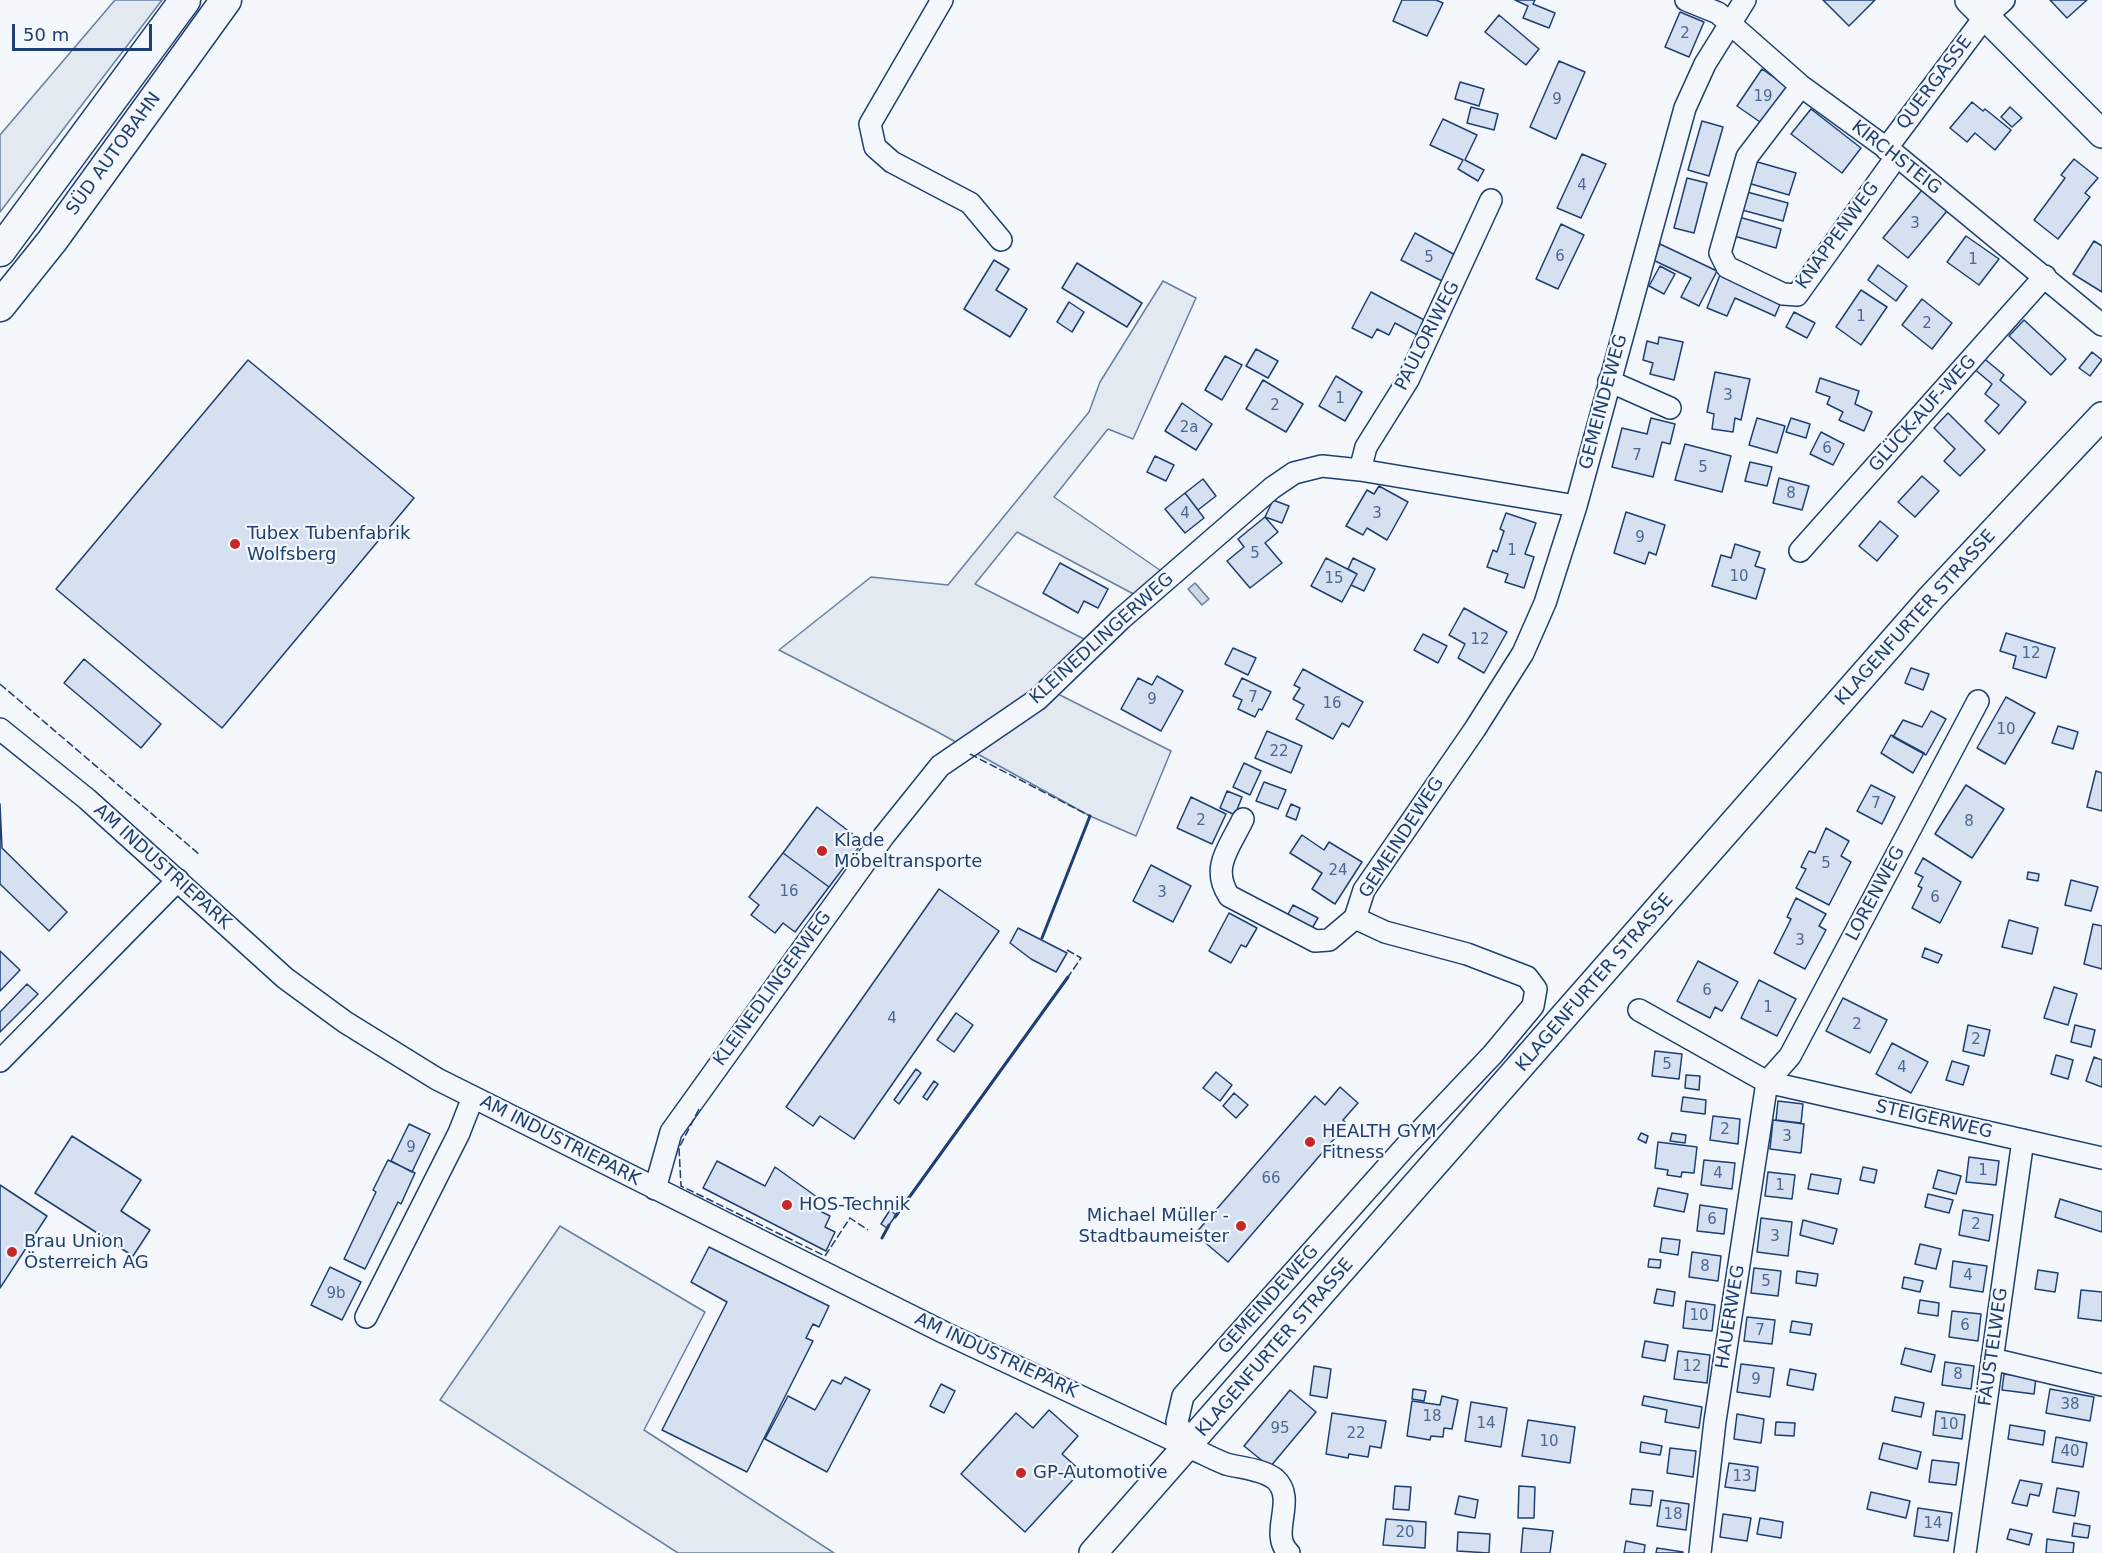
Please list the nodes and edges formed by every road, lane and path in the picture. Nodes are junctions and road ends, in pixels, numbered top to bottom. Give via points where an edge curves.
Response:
1 (185, 0) edge
2 (226, 0) edge
3 (942, 0) edge
4 (1686, 0) edge
5 (1745, 0) edge
6 (2004, 0) edge
7 (1976, 9) edge
8 (1729, 24) junction
9 (1801, 86) junction
10 (2101, 130) edge
11 (1892, 152) junction
12 (1491, 200) dead end
13 (1001, 240) dead end
14 (0, 251) edge
15 (2045, 276) junction
16 (0, 306) edge
17 (2102, 325) edge
18 (1609, 381) junction
19 (1670, 408) dead end
20 (2102, 417) edge
21 (2102, 425) edge
22 (2079, 441) junction
23 (1360, 470) junction
24 (1576, 506) junction
25 (1800, 551) dead end
26 (1978, 701) dead end
27 (0, 729) edge
28 (1243, 819) dead end
29 (178, 880) junction
30 (1355, 918) junction
31 (1639, 1010) dead end
32 (0, 1061) edge
33 (1767, 1082) junction
34 (473, 1097) junction
35 (2023, 1140) junction
36 (2102, 1158) edge
37 (655, 1189) junction
38 (366, 1317) dead end
39 (1992, 1359) junction
40 (2102, 1384) edge
41 (1188, 1447) junction
42 (1093, 1553) edge
43 (1289, 1553) edge
44 (1700, 1553) edge
45 (1965, 1553) edge

1 - 14 highway, SÜD AUTOBAHN
2 - 16 highway, SÜD AUTOBAHN via 52,241
3 - 13 street via 870,124 875,147 892,162 970,203
4 - 8 street, KIRCHSTEIG via 1718,13
5 - 8 street, GEMEINDEWEG
6 - 7 street, QUERGASSE
7 - 10 main road
7 - 11 street, QUERGASSE
8 - 9 street, KIRCHSTEIG
8 - 18 street, GEMEINDEWEG via 1685,108
9 - 11 street, KIRCHSTEIG
9 - 11 street, KNAPPENWEG via 1747,157 1720,253 1727,267 1783,294 1797,295
11 - 15 street, KIRCHSTEIG
12 - 23 street, PAULORIWEG via 1408,380 1366,447
15 - 17 street, KIRCHSTEIG
15 - 25 street, GLÜCK-AUF-WEG
18 - 19 street
18 - 24 street, GEMEINDEWEG
20 - 22 main road, KLAGENFURTER STRASSE
21 - 22 main road
22 - 41 main road, KLAGENFURTER STRASSE via 1931,598
23 - 24 street, KLEINEDLINGERWEG
23 - 37 street, KLEINEDLINGERWEG via 1308,468 1272,488 1121,619 1038,699 940,766 876,846 671,1132
24 - 30 street, GEMEINDEWEG via 1545,603 1523,653 1364,890
26 - 33 street, LORENWEG via 1790,1056
27 - 29 street, AM INDUSTRIEPARK
28 - 30 street via 1219,870 1221,884 1229,896 1315,941 1329,940
29 - 32 street
29 - 34 street, AM INDUSTRIEPARK via 285,978 345,1022
30 - 41 street, GEMEINDEWEG via 1385,932 1467,954 1527,977 1536,989 1533,1006 1183,1396 1177,1422
31 - 33 street, STEIGERWEG
33 - 35 street, STEIGERWEG
33 - 44 street, HAUERWEG via 1715,1421
34 - 37 street, AM INDUSTRIEPARK
34 - 38 street via 459,1133
35 - 36 street, STEIGERWEG
35 - 39 street, FÄUSTELWEG
37 - 41 street, AM INDUSTRIEPARK via 945,1333
39 - 40 street
39 - 45 street, FÄUSTELWEG
41 - 42 main road, KLAGENFURTER STRASSE
41 - 43 street, AM INDUSTRIEPARK via 1275,1479 1285,1505 1281,1534

